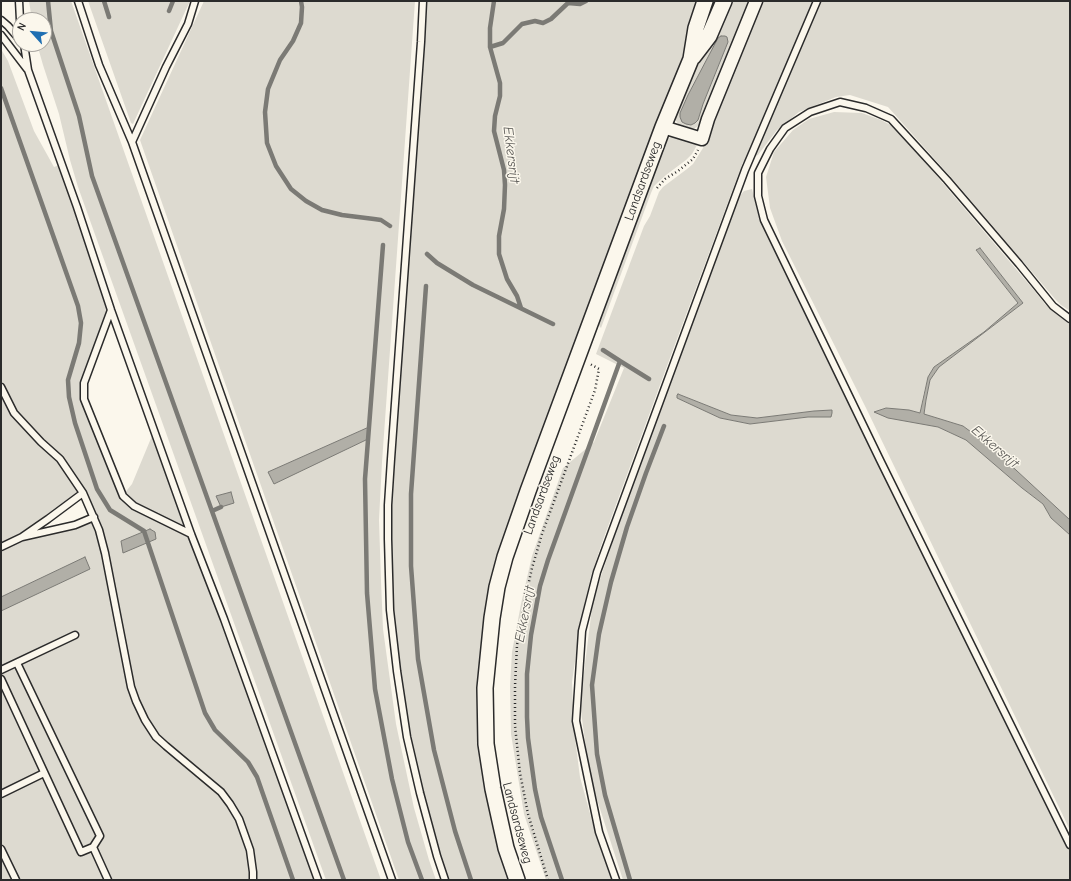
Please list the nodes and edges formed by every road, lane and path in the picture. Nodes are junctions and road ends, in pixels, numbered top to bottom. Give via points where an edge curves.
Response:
1 (19, 1) edge
2 (78, 1) edge
3 (196, 1) edge
4 (423, 1) edge
5 (705, 1) edge
6 (724, 1) edge
7 (756, 1) edge
8 (817, 1) edge
9 (20, 12) edge
10 (1, 20) edge
11 (12, 31) edge
12 (1, 35) edge
13 (25, 52) edge
14 (691, 59) junction
15 (28, 70) junction
16 (663, 127) junction
17 (702, 139) junction
18 (132, 142) junction
19 (746, 170) junction
20 (758, 173) junction
21 (655, 193) dead end
22 (111, 310) junction
23 (1070, 319) edge
24 (578, 356) junction
25 (1, 387) edge
26 (83, 493) junction
27 (94, 517) junction
28 (191, 534) junction
29 (22, 537) junction
30 (1, 547) edge
31 (74, 635) dead end
32 (17, 663) junction
33 (1, 670) edge
34 (1, 679) edge
35 (44, 773) junction
36 (1, 794) edge
37 (1070, 844) edge
38 (93, 847) junction
39 (1, 849) edge
40 (16, 880) edge
41 (108, 880) edge
42 (253, 880) edge
43 (318, 880) edge
44 (392, 880) edge
45 (445, 880) edge
46 (517, 880) edge
47 (548, 880) edge
48 (616, 880) edge

1 - 9 lane
2 - 18 lane via 99,65
3 - 18 lane via 188,24
4 - 45 lane via 388,505 388,539 390,610 407,737
5 - 14 street, Landsardseweg via 696,28
6 - 14 street, Landsardseweg via 709,36
7 - 17 street
8 - 19 lane
10 - 11 lane
12 - 15 lane
13 - 15 lane
14 - 16 street, Landsardseweg
15 - 22 lane
16 - 17 street, Landsardseweg
16 - 24 street, Landsardseweg
17 - 21 path, Landsardseweg via 693,159 665,179
18 - 44 lane
19 - 20 lane
19 - 48 lane via 596,572 582,631 576,721 599,832
20 - 23 lane via 770,148 785,128 810,112 840,102 866,108 890,119 952,186 1052,306
20 - 37 lane via 758,196 764,220
22 - 28 lane
22 - 28 lane via 84,383 84,399 123,496 134,506
24 - 46 street, Landsardseweg via 505,557 492,618 485,688 486,744 506,848
24 - 47 path via 600,369 595,390 532,568 517,645 514,686 520,773 528,814
25 - 26 lane via 14,413 60,459
26 - 27 lane
26 - 29 lane
27 - 29 lane via 75,525
27 - 42 lane via 105,553 131,687 136,701 156,737 221,792 230,804 239,819 250,850
28 - 43 lane
29 - 30 lane
31 - 32 lane
32 - 33 lane
32 - 38 lane via 100,836
34 - 35 lane
35 - 36 lane
35 - 38 lane via 81,852
38 - 41 lane
39 - 40 lane

